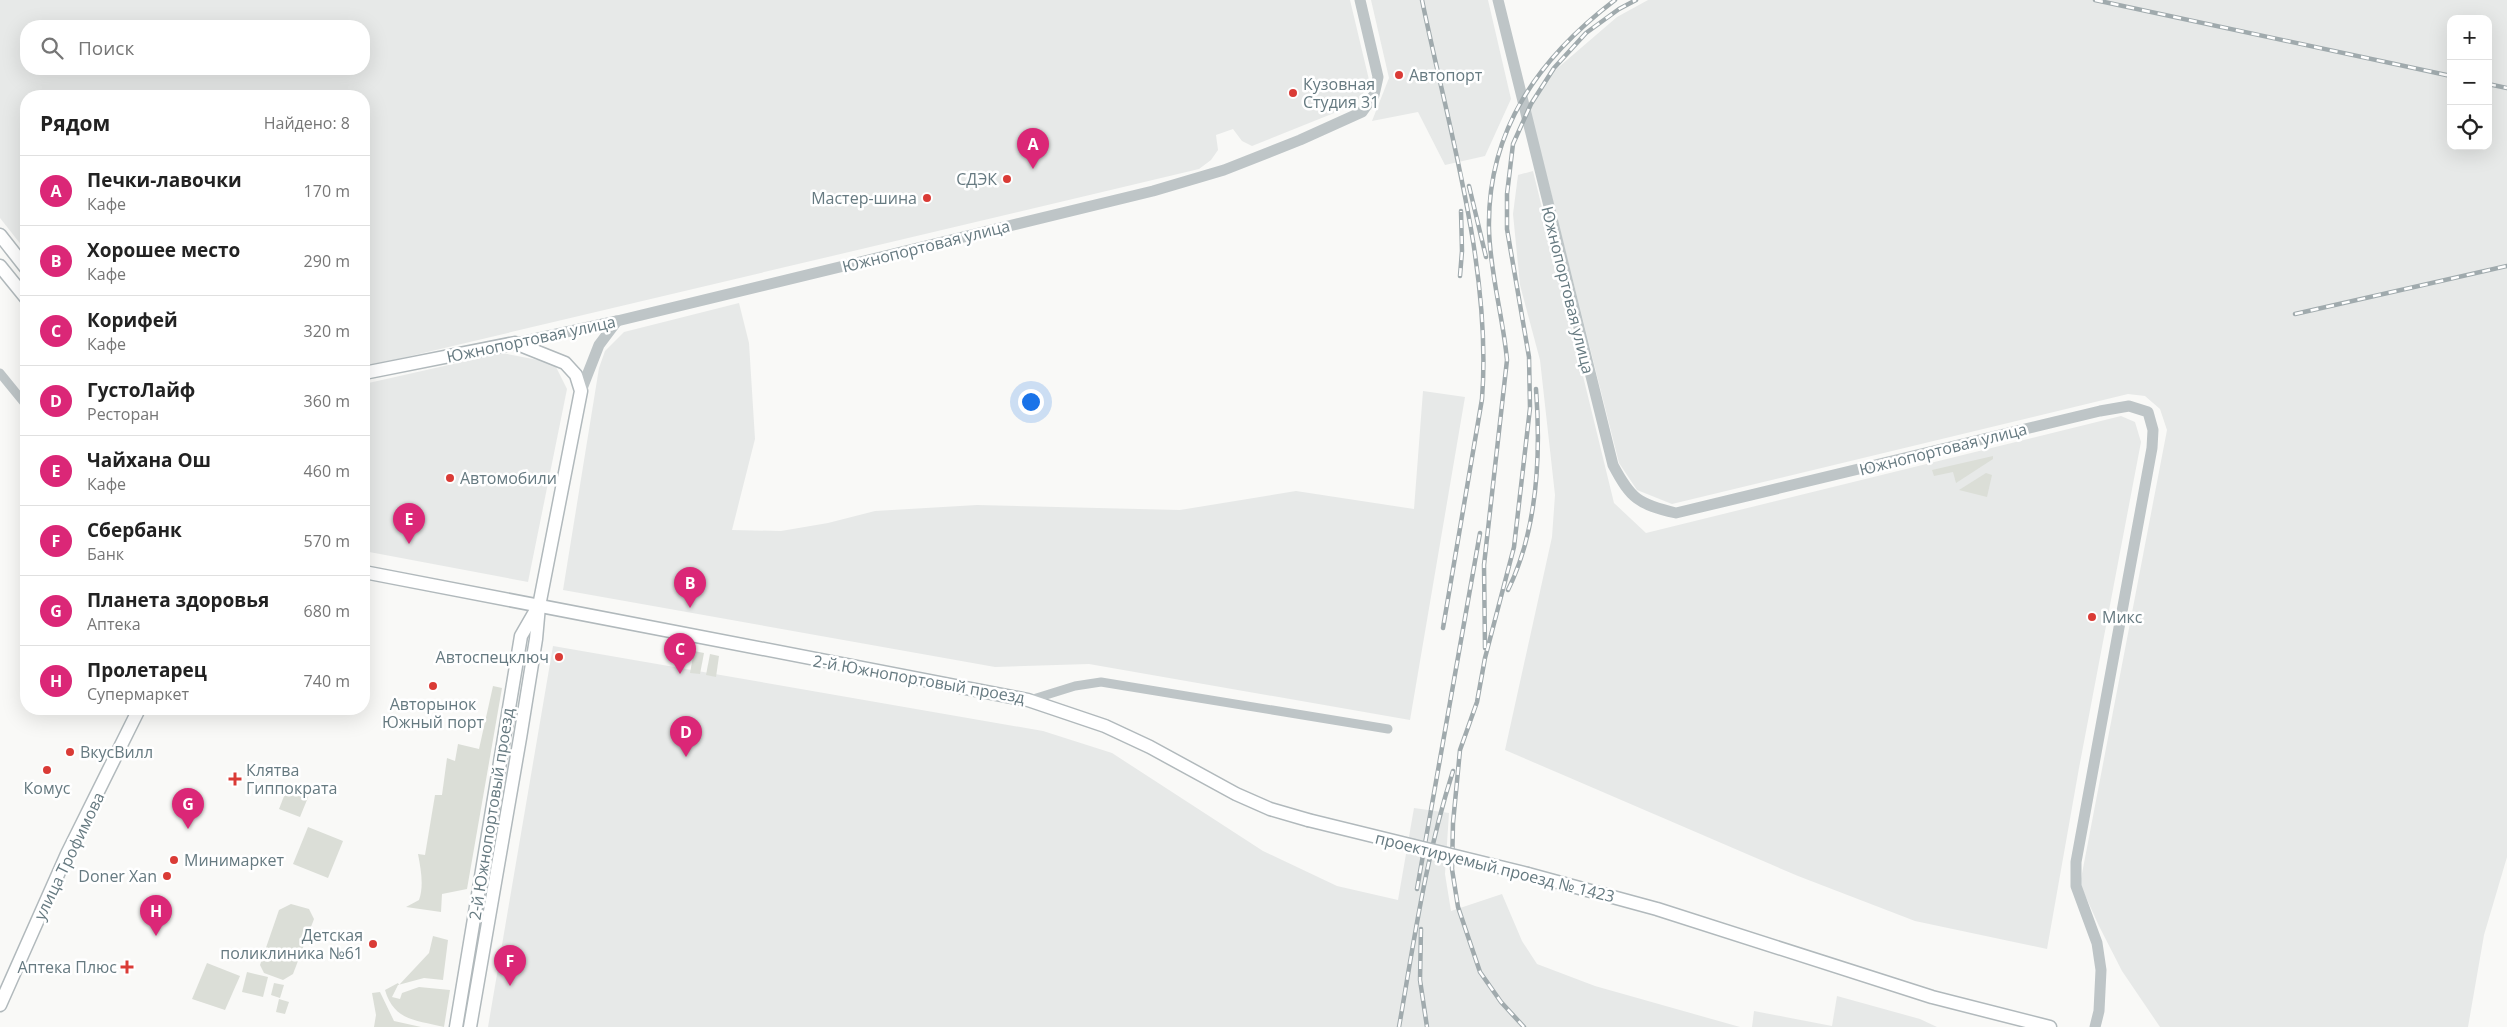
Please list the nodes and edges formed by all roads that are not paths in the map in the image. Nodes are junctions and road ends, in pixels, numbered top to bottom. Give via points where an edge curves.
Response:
1 (1360, 0) edge
2 (1498, 0) edge
3 (0, 235) edge
4 (20, 260) edge
5 (0, 266) edge
6 (20, 291) edge
7 (617, 321) junction
8 (515, 343) junction
9 (370, 372) edge
10 (0, 373) edge
11 (581, 391) junction
12 (20, 398) edge
13 (370, 573) edge
14 (539, 606) junction
15 (517, 660) junction
16 (532, 662) junction
17 (1028, 700) junction
18 (136, 715) edge
19 (1388, 729) dead end
20 (0, 1005) edge
21 (456, 1027) edge
22 (470, 1027) edge
23 (2050, 1027) edge
24 (2095, 1027) edge

1 - 7 street, Южнопортовая улица via 1378,77 1374,95 1362,112 1300,140 1224,170 1153,191
2 - 24 street, Южнопортовая улица via 1612,465 1626,490 1646,506 1676,514 2100,411 2129,406 2148,412 2153,430 2152,448 2076,862 2076,886 2098,943 2101,970
3 - 4 main road
5 - 6 main road
7 - 8 street, Южнопортовая улица
7 - 11 street via 599,345
8 - 9 main road, Южнопортовая улица
8 - 11 main road via 565,363 576,375
10 - 12 street
11 - 14 main road
13 - 14 main road
14 - 15 main road, 2-й Южнопортовый проезд via 521,636
14 - 16 main road, 2-й Южнопортовый проезд
14 - 17 main road, 2-й Южнопортовый проезд
15 - 16 main road via 526,653
15 - 21 main road, 2-й Южнопортовый проезд
16 - 22 main road, 2-й Южнопортовый проезд
17 - 19 street, 2-й Южнопортовый проезд via 1102,682
17 - 23 main road, проектируемый проезд № 1423, bridge via 1105,726 1270,809 1657,909 1932,997
18 - 20 main road, улица Трофимова via 70,847

